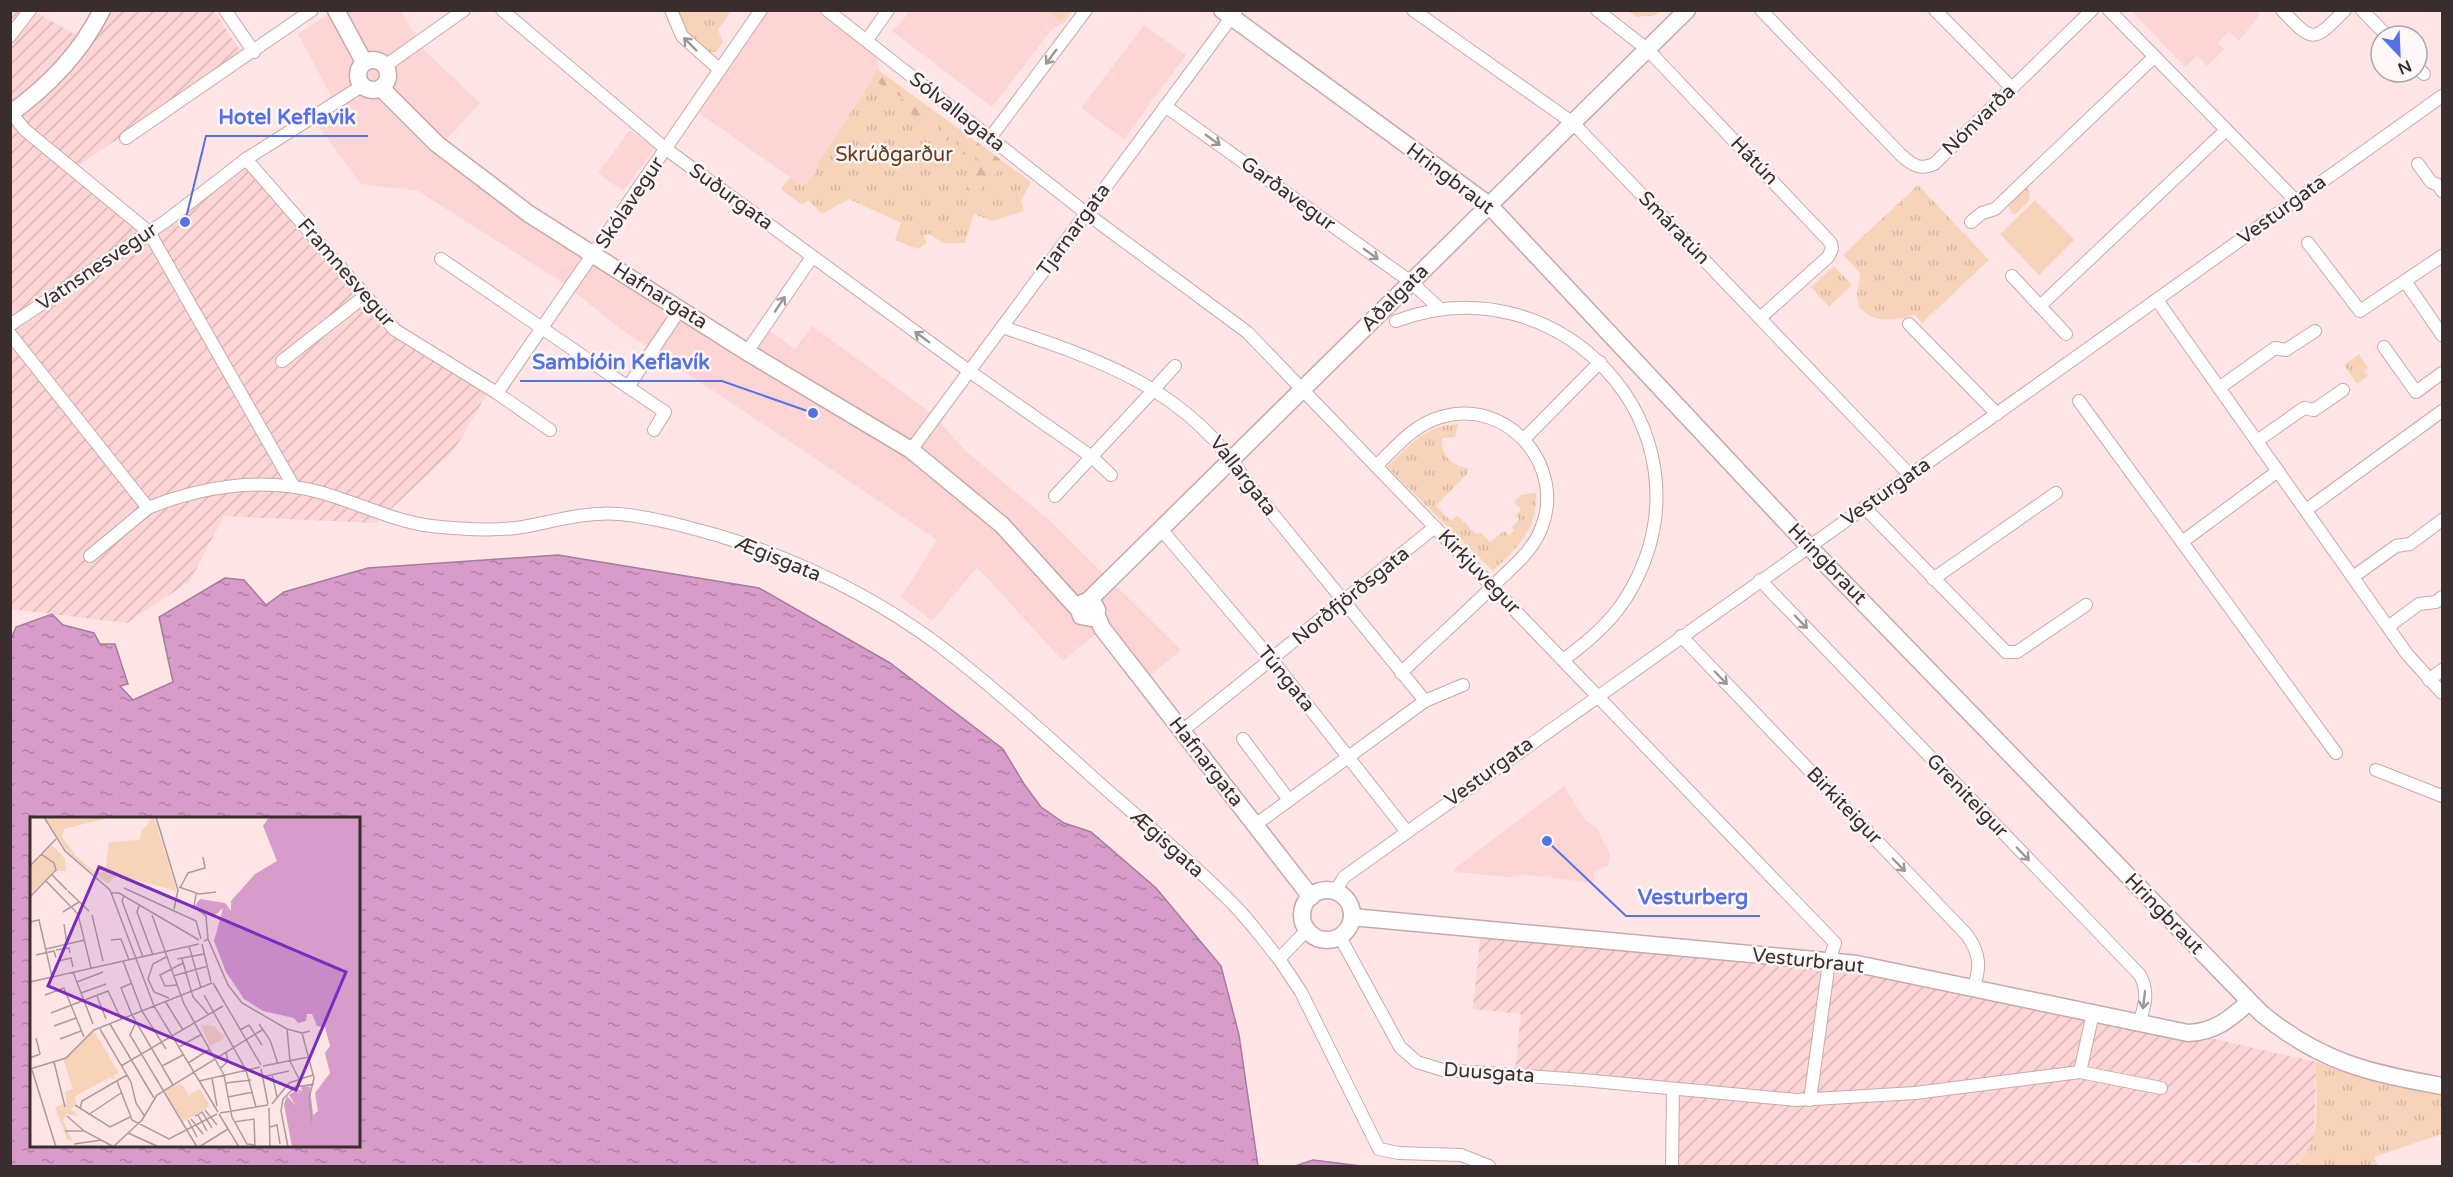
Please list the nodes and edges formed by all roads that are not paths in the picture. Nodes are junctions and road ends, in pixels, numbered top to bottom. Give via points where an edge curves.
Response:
1 (30, 10) edge
2 (102, 10) edge
3 (225, 10) edge
4 (312, 10) edge
5 (336, 10) edge
6 (464, 10) edge
7 (502, 10) edge
8 (671, 10) edge
9 (761, 10) edge
10 (827, 10) edge
11 (888, 10) edge
12 (1086, 10) edge
13 (1413, 10) edge
14 (1596, 10) edge
15 (1687, 10) edge
16 (1761, 10) edge
17 (1935, 10) edge
18 (2092, 10) edge
19 (2109, 10) edge
20 (2282, 10) edge
21 (2345, 10) edge
22 (2362, 10) edge
23 (1230, 13) edge
24 (2375, 24) edge
25 (10, 36) edge
26 (867, 40) junction
27 (1648, 50) junction
28 (254, 52) junction
29 (2154, 57) junction
30 (364, 62) junction
31 (385, 66) junction
32 (720, 70) junction
33 (362, 86) junction
34 (381, 88) junction
35 (2012, 88) junction
36 (2442, 96) edge
37 (1165, 106) junction
38 (11, 114) edge
39 (1573, 123) junction
40 (2226, 130) junction
41 (126, 138) dead end
42 (990, 138) junction
43 (666, 149) junction
44 (246, 159) junction
45 (2418, 164) dead end
46 (2442, 191) edge
47 (2296, 201) junction
48 (1489, 205) junction
49 (1086, 213) junction
50 (1971, 222) dead end
51 (149, 232) junction
52 (2308, 243) dead end
53 (594, 254) junction
54 (2442, 256) edge
55 (812, 257) junction
56 (441, 259) dead end
57 (2012, 276) dead end
58 (2405, 281) junction
59 (1411, 282) junction
60 (365, 296) junction
61 (2157, 300) junction
62 (2040, 306) junction
63 (681, 308) junction
64 (1440, 309) junction
65 (1760, 318) junction
66 (1396, 321) dead end
67 (1909, 324) dead end
68 (10, 325) edge
69 (1002, 327) junction
70 (543, 328) junction
71 (2315, 330) dead end
72 (10, 334) edge
73 (2066, 334) dead end
74 (2442, 335) edge
75 (2384, 347) dead end
76 (747, 352) junction
77 (282, 361) dead end
78 (1600, 362) junction
79 (1175, 366) dead end
80 (969, 371) junction
81 (2442, 373) edge
82 (628, 387) junction
83 (2219, 388) junction
84 (1302, 390) junction
85 (2343, 390) dead end
86 (1152, 392) junction
87 (497, 393) junction
88 (2079, 402) dead end
89 (2442, 411) edge
90 (1997, 414) junction
91 (549, 430) dead end
92 (654, 430) dead end
93 (1524, 439) junction
94 (2257, 441) junction
95 (911, 450) junction
96 (1092, 457) junction
97 (1232, 459) junction
98 (1376, 466) junction
99 (2278, 471) junction
100 (1112, 475) dead end
101 (1910, 475) junction
102 (294, 487) junction
103 (2056, 493) dead end
104 (1055, 496) dead end
105 (1864, 507) junction
106 (148, 508) junction
107 (2306, 510) junction
108 (2442, 520) edge
109 (1435, 527) junction
110 (1161, 528) junction
111 (2182, 542) junction
112 (1809, 546) junction
113 (90, 556) dead end
114 (2353, 577) junction
115 (1933, 579) junction
116 (1760, 580) junction
117 (1492, 586) junction
118 (2442, 597) edge
119 (1343, 603) junction
120 (2086, 605) dead end
121 (1091, 611) junction
122 (2388, 627) junction
123 (1681, 636) junction
124 (1272, 660) junction
125 (1563, 660) junction
126 (2442, 670) edge
127 (1401, 673) junction
128 (2429, 680) junction
129 (1463, 685) dead end
130 (2442, 693) edge
131 (1597, 695) junction
132 (1425, 701) junction
133 (1182, 731) junction
134 (1243, 739) dead end
135 (2336, 753) dead end
136 (1348, 757) junction
137 (2376, 770) dead end
138 (2442, 796) edge
139 (1289, 800) junction
140 (1255, 825) junction
141 (1407, 832) junction
142 (1335, 892) junction
143 (1311, 897) junction
144 (1352, 917) junction
145 (1307, 930) junction
146 (1340, 937) junction
147 (1279, 959) junction
148 (1829, 962) junction
149 (1974, 989) junction
150 (2249, 1002) junction
151 (2093, 1013) junction
152 (2139, 1023) junction
153 (2080, 1072) junction
154 (2442, 1086) edge
155 (2162, 1088) dead end
156 (1673, 1089) junction
157 (1810, 1100) junction
158 (1490, 1167) edge
159 (1672, 1167) edge

1 - 25 street
2 - 38 street via 70,62 36,96
3 - 28 street
4 - 28 street
5 - 30 street
6 - 31 street
7 - 43 street, Suðurgata
32 -> 8 street via 687,42 677,29
9 - 32 street, Skólavegur
10 - 26 street, Sólvallagata
11 - 26 street
12 -> 42 street
13 - 39 street, Smáratún
14 - 27 street, Hátún
15 - 27 street, Aðalgata
16 - 35 street, Nónvarða via 1916,166 1934,164
17 - 35 street
18 - 35 street, Nónvarða
19 - 29 street
20 - 21 street via 2304,33 2313,36 2321,34
22 - 24 street
23 - 37 street, Tjarnargata
23 - 48 street, Hringbraut
26 - 42 street, Sólvallagata
27 - 39 street, Aðalgata
27 - 65 street, Hátún via 1831,243 1828,257
28 - 41 street
29 - 40 street
29 - 50 street via 1995,209
30 - 31 street via 375,60
30 - 33 street via 357,75
31 - 34 street via 387,80
32 - 43 street, Skólavegur
33 - 34 street via 371,90
33 - 44 street, Vatnsnesvegur
34 - 53 street, Hafnargata via 437,144 530,214
36 - 47 street, Vesturgata
37 - 49 street, Tjarnargata
37 -> 59 street, Garðavegur
38 - 51 street via 25,130
39 - 48 street, Aðalgata
39 - 65 street, Smáratún
40 - 47 street
40 - 62 street
42 - 49 street, Sólvallagata
43 - 53 street, Skólavegur
43 - 55 street, Suðurgata
44 - 51 street, Vatnsnesvegur
44 - 60 street, Framnesvegur
45 - 46 street
47 - 61 street, Vesturgata
48 - 59 street, Aðalgata
48 - 112 street, Hringbraut
49 - 69 street, Tjarnargata
49 - 84 street, Kirkjuvegur via 1247,332
51 - 68 street, Vatnsnesvegur
51 - 102 street
52 - 58 street via 2360,311
53 - 63 street, Hafnargata
53 - 70 street, Skólavegur
54 - 58 street
76 -> 55 street
80 -> 55 street, Suðurgata
56 - 70 street
57 - 62 street
58 - 74 street
59 - 64 street, Garðavegur
59 - 84 street, Aðalgata
60 - 77 street
60 - 87 street, Framnesvegur via 395,330
61 - 83 street
61 - 90 street, Vesturgata
62 - 73 street
63 - 76 street, Hafnargata
63 - 82 street
64 - 66 street
64 - 78 street via 1478,308 1528,317 1567,336
65 - 101 street, Smáratún
67 - 90 street
69 - 80 street, Tjarnargata
69 - 86 street, Vallargata via 1115,369
70 - 82 street
70 - 87 street, Skólavegur
71 - 83 street via 2286,350 2275,348
72 - 106 street
75 - 81 street via 2416,392
76 - 95 street, Hafnargata
78 - 93 street
78 - 125 street via 1626,393 1647,439 1656,488 1654,521 1644,562 1626,599 1605,625
79 - 86 street
80 - 95 street, Tjarnargata
80 - 96 street
82 - 92 street via 665,412
83 - 94 street
84 - 97 street, Aðalgata
84 - 98 street, Kirkjuvegur
85 - 94 street via 2314,410 2304,408
86 - 96 street
86 - 97 street, Vallargata via 1193,417
87 - 91 street, Framnesvegur
88 - 111 street
89 - 107 street
90 - 101 street, Vesturgata
93 - 98 street via 1492,418 1453,414 1432,419 1414,430
93 - 117 street via 1545,476 1547,509 1529,550
94 - 99 street
95 - 121 street, Hafnargata via 1002,525 1057,585
96 - 100 street
96 - 104 street
97 - 110 street, Aðalgata
97 - 119 street, Vallargata
98 - 109 street, Kirkjuvegur
99 - 107 street
99 - 111 street
101 - 105 street, Vesturgata
102 - 106 street, Ægisgata via 209,488
102 - 147 street, Ægisgata via 428,526 516,527 617,514 693,528 761,548 799,565 875,603 940,646 1046,735 1235,905
103 - 115 street
105 - 112 street, Vesturgata
105 - 115 street
106 - 113 street, Ægisgata
107 - 114 street
108 - 114 street
109 - 117 street, Kirkjuvegur
109 - 119 street, Norðfjörðsgata
110 - 121 street, Aðalgata via 1104,585
110 - 124 street, Túngata
111 - 135 street
112 - 116 street, Vesturgata
112 - 150 street, Hringbraut
114 - 122 street
115 - 120 street via 2002,650 2010,653
116 - 123 street, Vesturgata
116 -> 152 street, Greniteigur via 2140,975 2146,999
117 - 125 street, Kirkjuvegur
117 - 127 street
118 - 122 street via 2436,602 2419,604
119 - 124 street, Norðfjörðsgata
119 - 127 street, Vallargata
121 - 133 street, Hafnargata
122 - 128 street
123 - 131 street, Vesturgata
123 -> 149 street, Birkiteigur via 1967,935 1975,947 1979,966
124 - 133 street, Norðfjörðsgata
124 - 136 street, Túngata
125 - 131 street, Kirkjuvegur
126 - 128 street
127 - 132 street, Vallargata
128 - 130 street
129 - 132 street
131 - 141 street, Vesturgata
131 - 148 street, Kirkjuvegur via 1835,943
132 - 136 street
133 - 140 street, Hafnargata
134 - 139 street
136 - 139 street
136 - 141 street, Túngata
137 - 138 street
139 - 140 street
140 - 143 street, Hafnargata
141 - 142 street, Vesturgata via 1344,877
142 - 143 street via 1322,891
142 - 144 street via 1349,904
143 - 145 street via 1302,915
144 - 146 street
144 - 148 street, Vesturbraut
145 - 146 street via 1320,939
145 - 147 street
146 - 156 street, Duusgata via 1400,1047 1424,1065 1443,1070
147 - 158 street, Ægisgata via 1301,992 1379,1149 1461,1155
148 - 149 street, Vesturbraut via 1857,964
148 - 157 street
149 - 151 street, Vesturbraut
150 - 152 street, Vesturbraut via 2224,1024 2198,1033
150 - 154 street, Hringbraut via 2288,1034 2334,1059 2383,1075
151 - 152 street, Vesturbraut
151 - 153 street
153 - 155 street, Duusgata
153 - 157 street, Duusgata via 1915,1093
156 - 157 street, Duusgata
156 - 159 street

